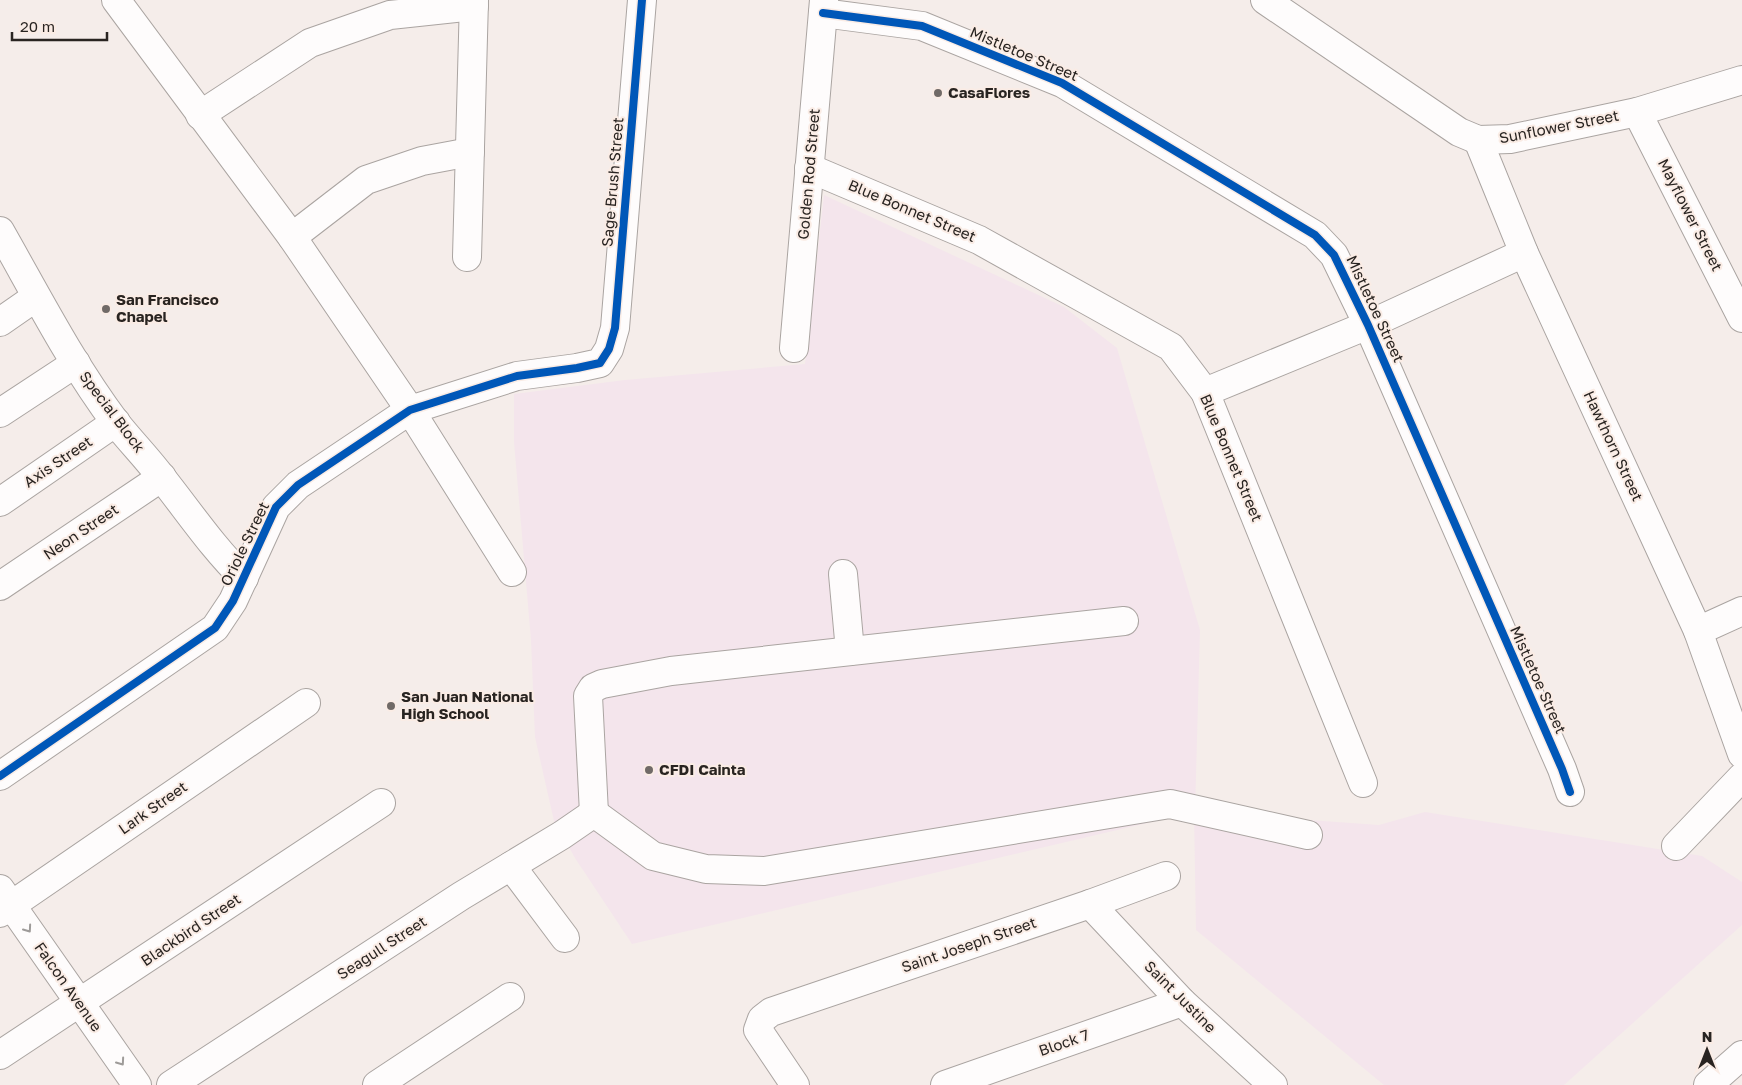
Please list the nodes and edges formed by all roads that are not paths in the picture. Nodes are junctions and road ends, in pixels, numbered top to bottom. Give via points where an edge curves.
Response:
1 (116, 0) edge
2 (642, 0) edge
3 (1265, 0) edge
4 (474, 3) edge
5 (824, 6) edge
6 (1742, 80) edge
7 (1637, 112) junction
8 (200, 115) junction
9 (1478, 140) junction
10 (470, 152) junction
11 (809, 168) junction
12 (0, 233) edge
13 (292, 237) junction
14 (1524, 253) junction
15 (467, 257) dead end
16 (36, 297) junction
17 (1742, 318) edge
18 (0, 322) edge
19 (1368, 325) junction
20 (794, 348) dead end
21 (76, 363) junction
22 (600, 363) joint
23 (1205, 392) junction
24 (410, 410) junction
25 (0, 413) edge
26 (116, 422) junction
27 (162, 478) junction
28 (0, 502) edge
29 (512, 572) dead end
30 (843, 574) dead end
31 (244, 578) junction
32 (0, 586) edge
33 (1742, 611) edge
34 (1124, 622) dead end
35 (1698, 631) junction
36 (850, 652) junction
37 (306, 703) dead end
38 (1742, 754) edge
39 (0, 776) edge
40 (1742, 777) edge
41 (1363, 783) dead end
42 (1570, 792) dead end
43 (381, 803) dead end
44 (594, 813) junction
45 (1308, 835) dead end
46 (1676, 846) dead end
47 (511, 866) junction
48 (1166, 876) dead end
49 (4, 903) edge
50 (1090, 904) junction
51 (565, 938) dead end
52 (510, 997) dead end
53 (1182, 1002) junction
54 (79, 1004) junction
55 (1742, 1054) edge
56 (0, 1056) edge
57 (137, 1085) edge
58 (172, 1085) edge
59 (378, 1085) edge
60 (795, 1085) edge
61 (945, 1085) edge
62 (1273, 1085) edge
63 (1708, 1085) edge

1 - 8 street
2 - 22 street, Sage Brush Street via 615,328 609,349
3 - 9 street, Sunflower Street via 1459,132
4 - 8 street via 390,15 310,43
4 - 10 street
5 - 11 street, Golden Rod Street
5 - 19 street, Mistletoe Street via 922,26 1062,83 1315,235 1334,255
6 - 7 street, Sunflower Street
7 - 9 street, Sunflower Street via 1510,140
7 - 17 street, Mayflower Street
8 - 13 street
9 - 14 street, Hawthorn Street
10 - 13 street via 422,161 366,180
10 - 15 street
11 - 20 street, Golden Rod Street
11 - 23 street, Blue Bonnet Street via 979,240 1171,346
12 - 16 street, Special Block
13 - 24 street
14 - 19 street
14 - 35 street, Hawthorn Street
16 - 18 street
16 - 21 street, Special Block
19 - 23 street
19 - 42 street, Mistletoe Street
21 - 25 street
21 - 26 street, Special Block
22 - 24 street, Oriole Street via 516,376
23 - 41 street, Blue Bonnet Street
24 - 29 street
24 - 31 street, Oriole Street via 298,485 276,507
26 - 27 street, Special Block
26 - 28 street, Axis Street
27 - 31 street, Special Block via 222,557
27 - 32 street, Neon Street
30 - 36 street
31 - 39 street, Oriole Street via 215,628
33 - 35 street
34 - 36 street
35 - 38 street, Hawthorn Street
36 - 44 street via 671,671 593,688 588,696
37 - 49 street, Lark Street
40 - 46 street
43 - 54 street, Blackbird Street
44 - 45 street via 653,856 706,868 764,871 1170,804
44 - 47 street, Seagull Street
47 - 51 street
47 - 58 street, Seagull Street
48 - 50 street, Saint Joseph Street
49 -> 54 street, Falcon Avenue
50 - 53 street, Saint Justine
50 - 60 street, Saint Joseph Street via 771,1012 762,1019 758,1030
52 - 59 street
53 - 61 street, Block 7
53 - 62 street, Saint Justine
54 - 56 street, Blackbird Street
54 -> 57 street, Falcon Avenue
55 - 63 street

